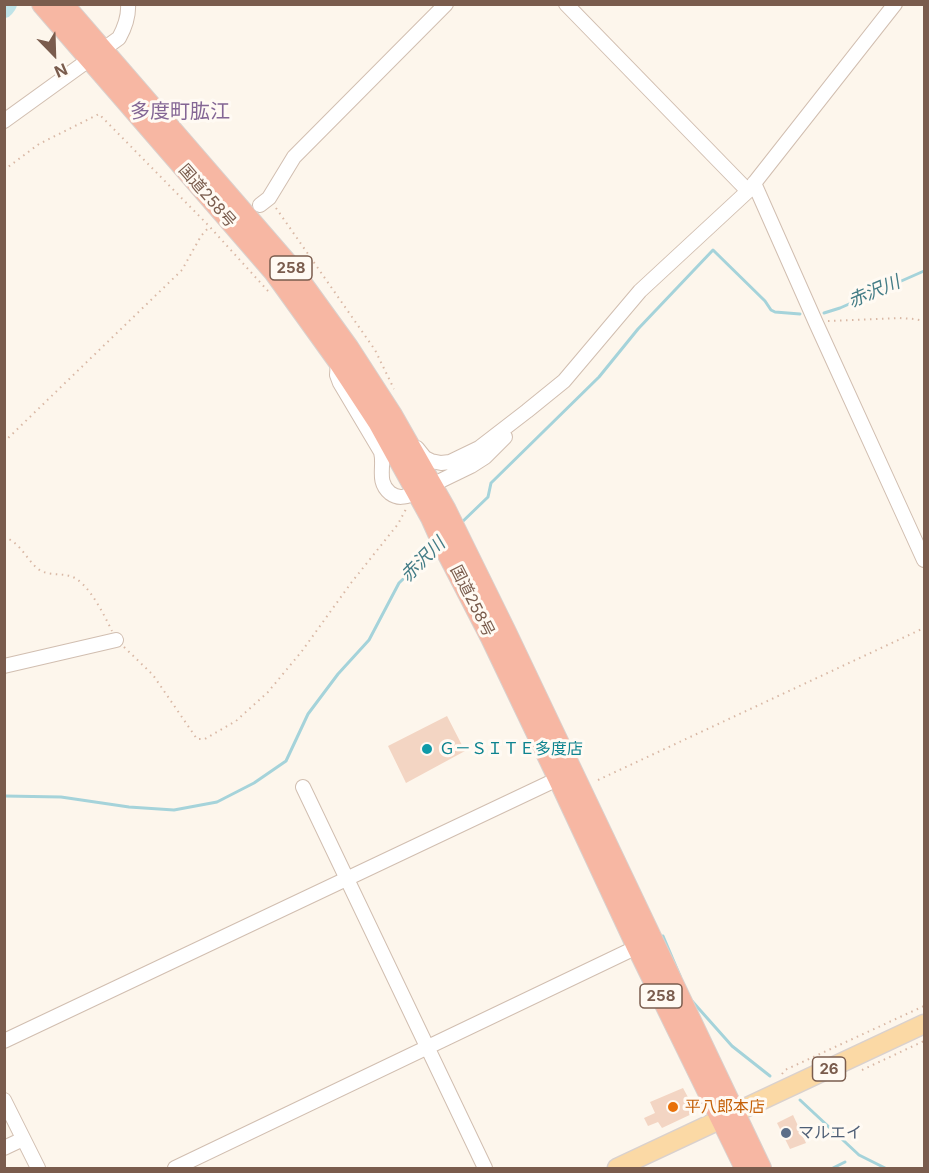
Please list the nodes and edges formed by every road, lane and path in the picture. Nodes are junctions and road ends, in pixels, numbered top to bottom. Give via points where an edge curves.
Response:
1 (42, 4) edge
2 (63, 4) edge
3 (128, 4) edge
4 (446, 4) edge
5 (566, 4) edge
6 (895, 4) edge
7 (76, 31) junction
8 (96, 54) junction
9 (4, 121) edge
10 (4, 170) edge
11 (751, 187) junction
12 (264, 202) joint
13 (215, 222) dead end
14 (209, 226) junction
15 (924, 321) edge
16 (816, 324) junction
17 (338, 361) junction
18 (395, 390) dead end
19 (527, 411) junction
20 (392, 415) junction
21 (4, 442) edge
22 (438, 482) dead end
23 (409, 496) joint
24 (439, 514) junction
25 (4, 537) edge
26 (924, 560) edge
27 (924, 628) edge
28 (116, 640) junction
29 (4, 666) edge
30 (565, 775) junction
31 (598, 780) dead end
32 (303, 787) dead end
33 (346, 878) junction
34 (637, 947) junction
35 (924, 1006) edge
36 (924, 1024) edge
37 (4, 1041) edge
38 (427, 1048) junction
39 (786, 1089) junction
40 (4, 1100) edge
41 (728, 1117) junction
42 (23, 1139) junction
43 (4, 1148) edge
44 (38, 1168) edge
45 (175, 1168) edge
46 (485, 1168) edge
47 (617, 1168) edge
48 (745, 1168) edge
49 (761, 1168) edge

1 - 7 highway, 国道258号 / 258
2 - 7 highway, 国道258号 / 258
3 - 8 street via 125,26 118,38
4 - 12 street via 294,157
5 - 11 street
6 - 11 street
7 - 8 highway, 国道258号 / 258
8 - 9 street
8 - 17 highway, 国道258号 / 258 via 148,128 274,272
8 - 20 highway, 国道258号 / 258 via 288,264
10 - 14 path via 39,144 99,114
11 - 16 street
11 - 19 street via 640,291 564,381
12 - 18 path via 375,350
13 - 14 path
14 - 21 path via 182,270
15 - 16 path via 899,318
16 - 26 street
17 - 23 street via 340,383 381,452 383,485 394,496
17 - 24 highway, 国道258号 / 258
19 - 20 street via 479,448 441,463 425,458
19 - 22 street via 485,457
20 - 24 highway, 国道258号 / 258
23 - 28 path via 398,524 282,676 236,721 204,739 197,739 153,675
24 - 30 highway, 国道258号 / 258
25 - 28 path via 16,544 39,570 71,576 87,588
27 - 31 path
28 - 29 street
30 - 33 street
30 - 34 highway, 国道258号 / 258
30 - 41 highway, 国道258号 / 258
32 - 33 street
33 - 37 street
33 - 38 street
34 - 38 street
34 - 41 highway, 国道258号 / 258
35 - 39 path via 785,1070 779,1077
36 - 39 main road, 26
38 - 45 street
38 - 46 street
39 - 41 main road, 26
40 - 42 street
41 - 47 main road
41 - 48 highway, 国道258号 / 258
41 - 49 highway, 国道258号 / 258
42 - 43 street
42 - 44 street

